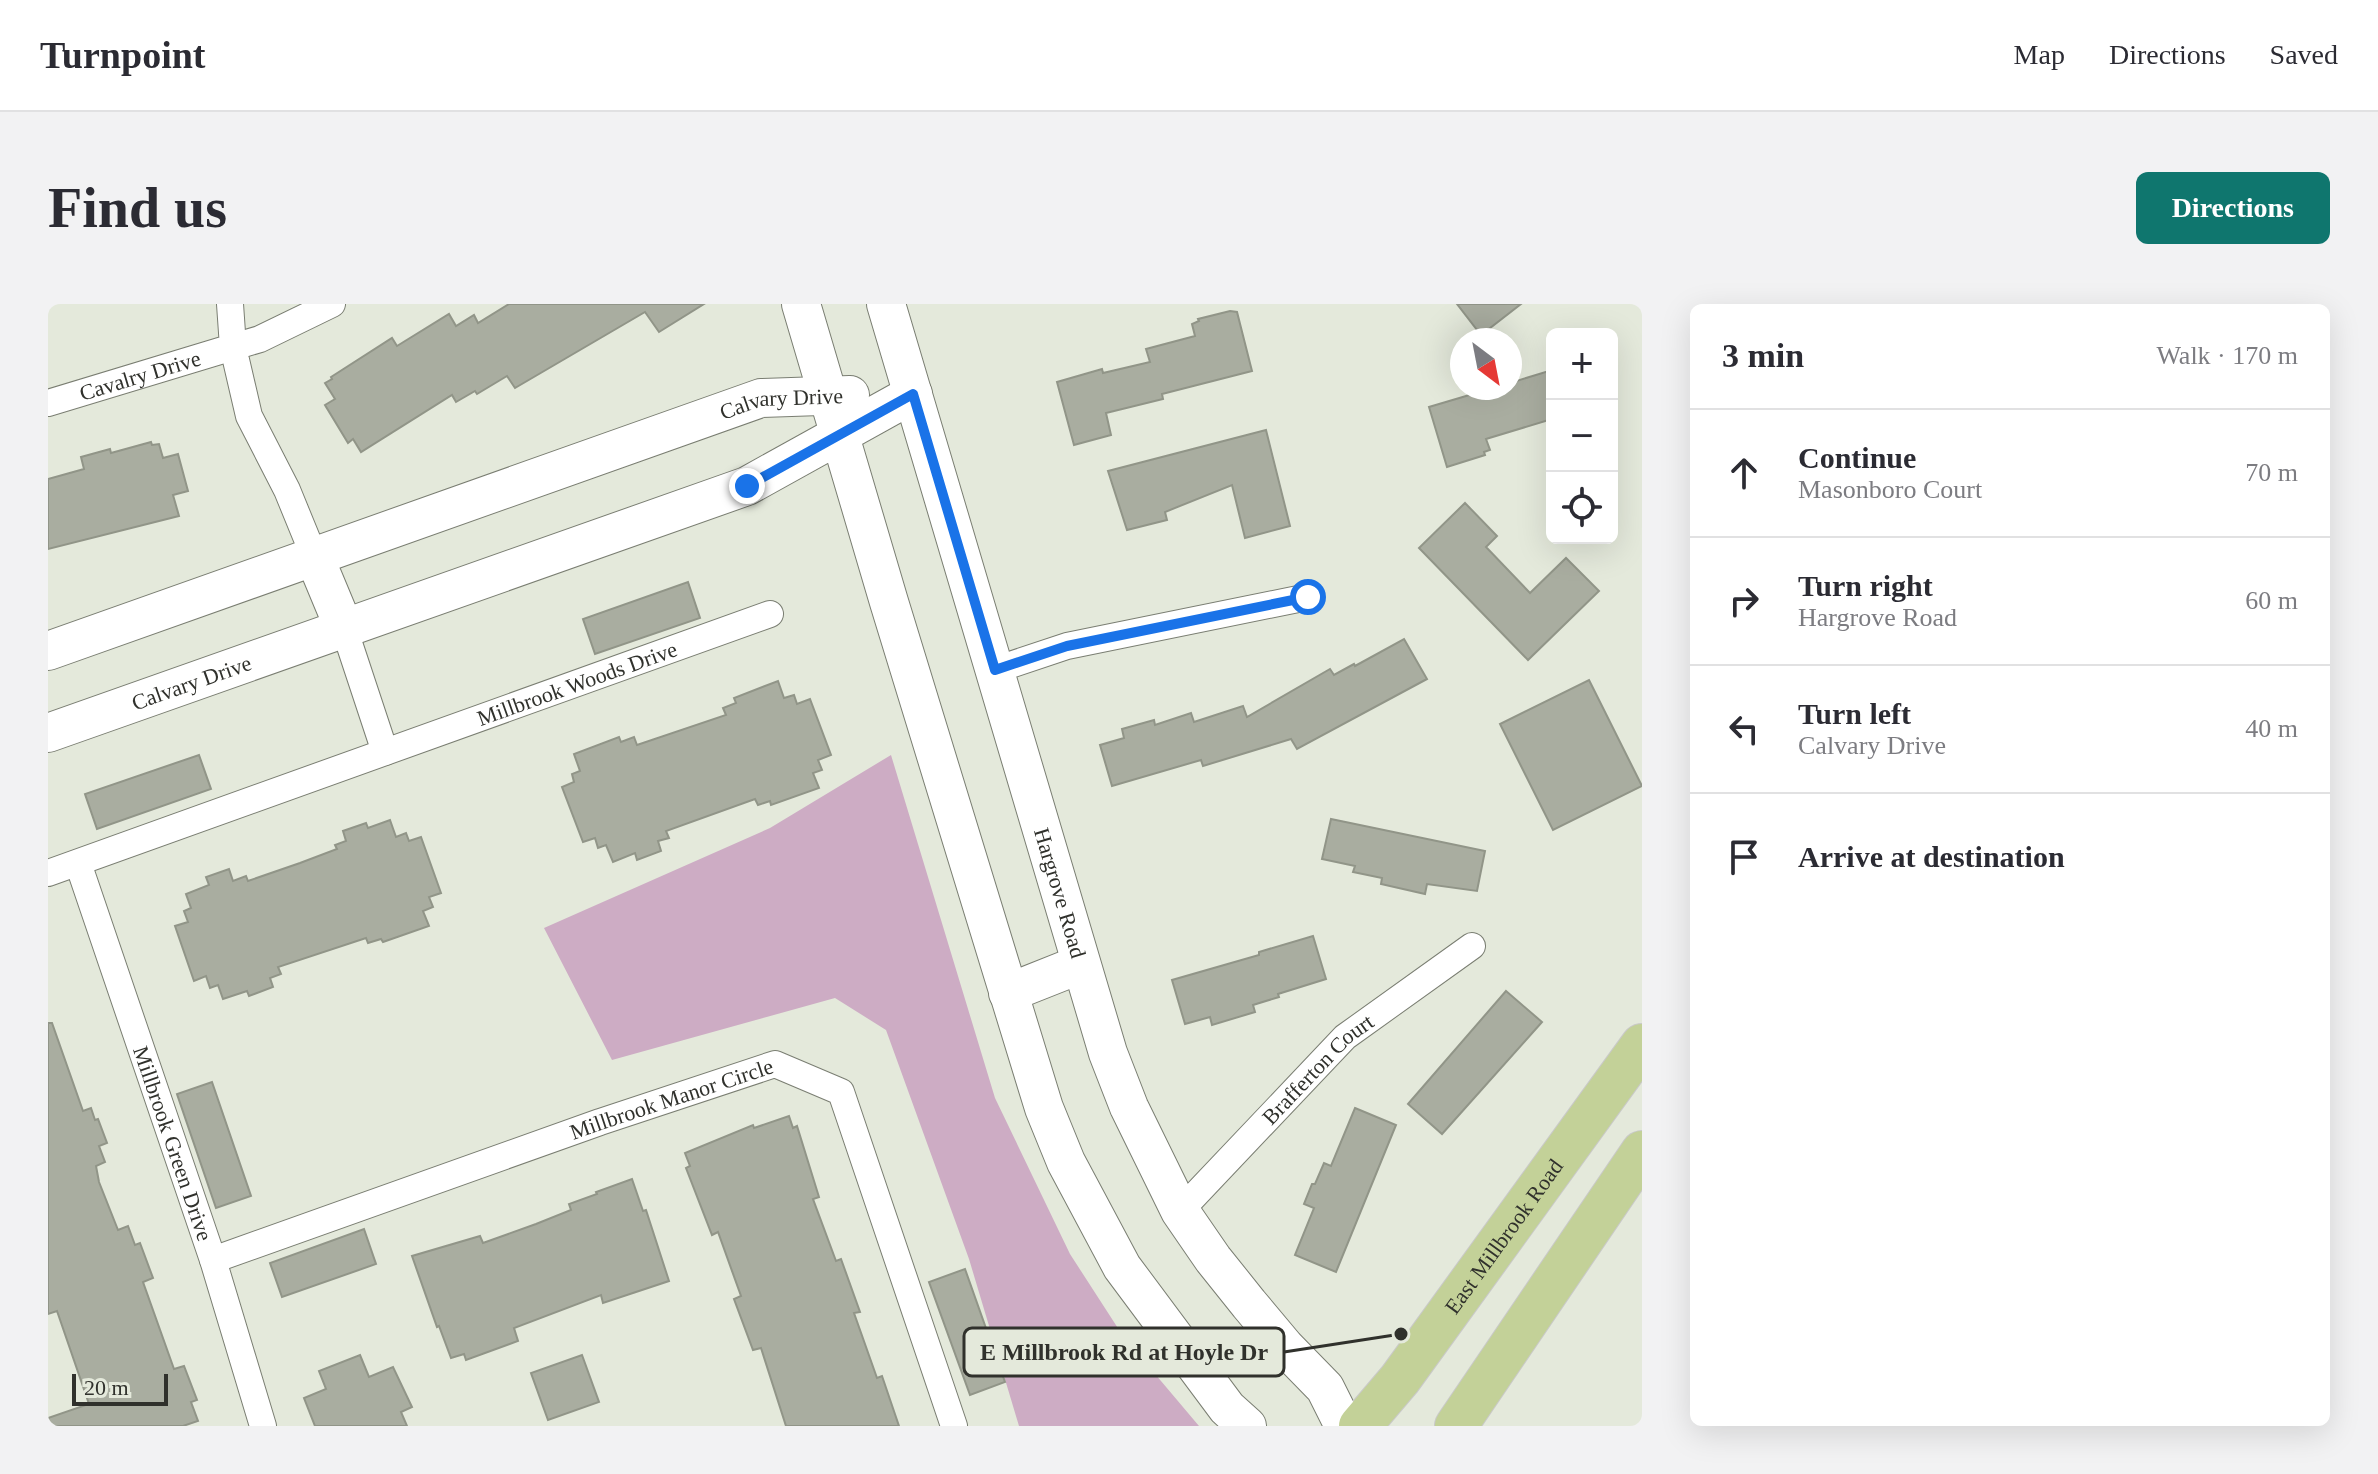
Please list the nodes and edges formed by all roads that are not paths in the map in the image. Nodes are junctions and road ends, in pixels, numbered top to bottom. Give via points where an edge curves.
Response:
1 (230, 304) edge
2 (332, 304) edge
3 (801, 304) edge
4 (886, 304) edge
5 (233, 347) junction
6 (913, 394) junction
7 (828, 396) junction
8 (48, 403) edge
9 (839, 435) junction
10 (308, 540) junction
11 (1308, 597) dead end
12 (770, 614) dead end
13 (344, 628) junction
14 (48, 651) edge
15 (995, 670) junction
16 (48, 733) edge
17 (385, 752) junction
18 (78, 863) junction
19 (48, 873) edge
20 (1472, 946) dead end
21 (1081, 964) junction
22 (1008, 993) junction
23 (1642, 1045) edge
24 (1642, 1152) edge
25 (1180, 1211) junction
26 (213, 1260) junction
27 (263, 1426) edge
28 (954, 1426) edge
29 (1247, 1426) edge
30 (1344, 1426) edge
31 (1360, 1426) edge
32 (1456, 1426) edge

1 - 5 street
2 - 5 street
3 - 7 street
4 - 6 street, Hargrove Road
5 - 8 street, Cavalry Drive
5 - 10 street via 249,416
6 - 7 street, Calvary Drive
6 - 9 street, Calvary Drive
6 - 15 street, Hargrove Road
7 - 9 street
7 - 10 street, Calvary Drive via 761,398
9 - 13 street, Calvary Drive via 747,486
9 - 22 street
10 - 13 street
10 - 14 street, Calvary Drive
11 - 15 street via 1067,646
12 - 17 street, Millbrook Woods Drive
13 - 16 street, Calvary Drive
13 - 17 street
15 - 21 street, Hargrove Road
17 - 18 street, Millbrook Woods Drive
18 - 19 street, Millbrook Woods Drive
18 - 26 street, Millbrook Green Drive
20 - 25 street, Brafferton Court via 1345,1037
21 - 22 street
21 - 25 street, Hargrove Road via 1129,1107
22 - 29 street via 1044,1108 1092,1216 1156,1316
23 - 31 main road, East Millbrook Road via 1400,1379
24 - 32 main road
25 - 30 street, Hargrove Road via 1249,1304 1325,1388
26 - 27 street, Millbrook Green Drive
26 - 28 street, Millbrook Manor Circle via 775,1064 841,1092

